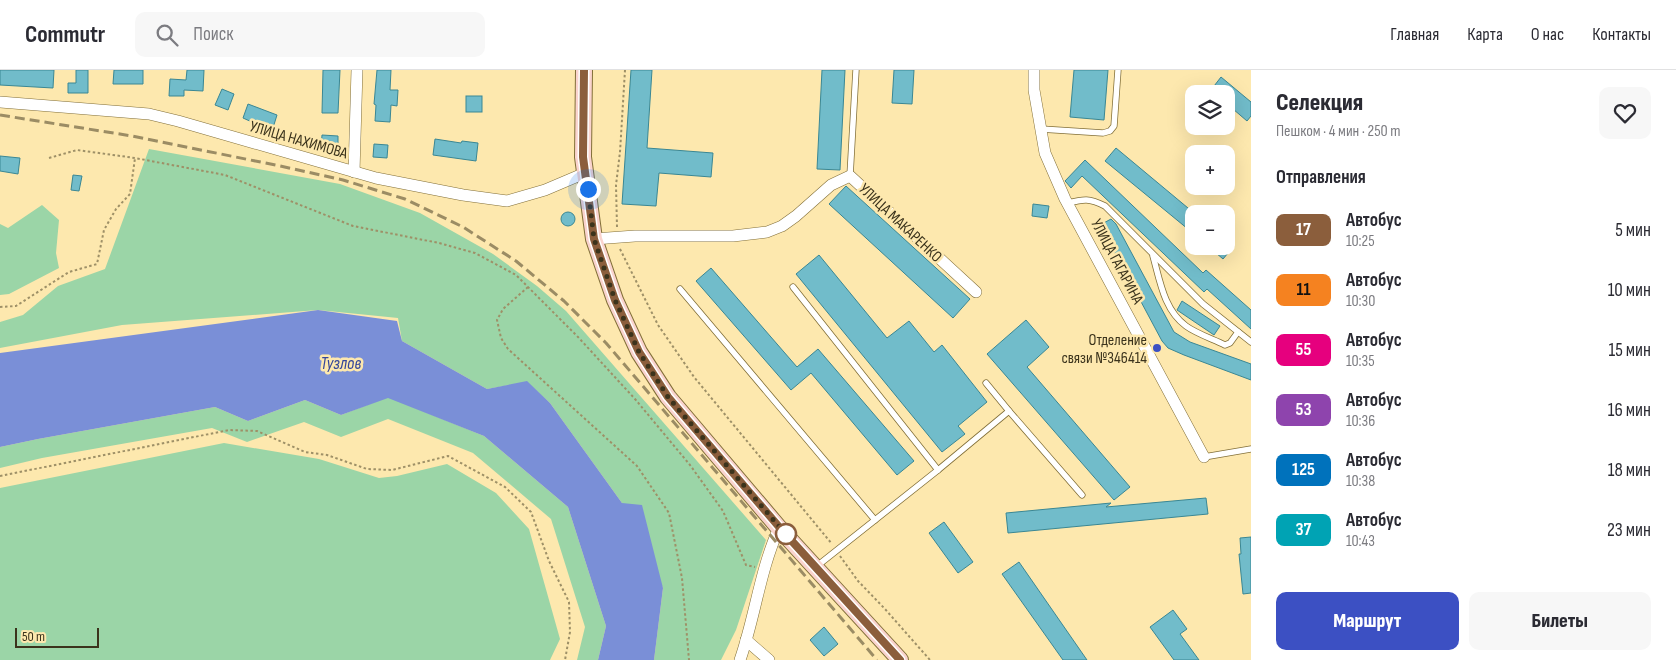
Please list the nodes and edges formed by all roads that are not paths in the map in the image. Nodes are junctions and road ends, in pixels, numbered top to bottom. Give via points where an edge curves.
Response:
1 (357, 70) edge
2 (584, 70) edge
3 (856, 70) edge
4 (1034, 70) edge
5 (1118, 70) edge
6 (0, 102) edge
7 (1041, 129) junction
8 (354, 172) junction
9 (585, 173) junction
10 (850, 176) junction
11 (1068, 203) junction
12 (594, 239) junction
13 (1152, 254) junction
14 (793, 287) dead end
15 (680, 289) dead end
16 (976, 292) dead end
17 (1238, 332) junction
18 (1251, 342) edge
19 (986, 383) dead end
20 (1009, 411) junction
21 (1251, 449) edge
22 (1204, 457) joint
23 (938, 470) junction
24 (1082, 495) dead end
25 (875, 520) junction
26 (780, 528) junction
27 (815, 567) junction
28 (746, 640) junction
29 (740, 660) edge
30 (769, 660) edge
31 (900, 660) edge

1 - 8 street
2 - 9 main road
3 - 10 lane
4 - 7 street, УЛИЦА ГАГАРИНА
5 - 7 lane via 1114,126 1110,131
6 - 8 street, УЛИЦА НАХИМОВА via 149,114
7 - 11 street, УЛИЦА ГАГАРИНА via 1044,153
8 - 9 street, УЛИЦА НАХИМОВА via 444,192 507,201
9 - 12 main road
10 - 12 street, УЛИЦА МАКАРЕНКО via 831,185 782,226 767,232 733,236
10 - 16 street, УЛИЦА МАКАРЕНКО
11 - 13 lane via 1085,199 1104,206
11 - 22 street, УЛИЦА ГАГАРИНА
12 - 26 main road via 615,300 639,352 668,397
13 - 17 lane via 1203,304
13 - 17 lane via 1174,316 1187,327 1226,345
14 - 23 lane
15 - 25 lane
17 - 18 lane
19 - 20 lane
20 - 23 lane
20 - 24 lane
21 - 22 lane
23 - 25 lane
25 - 27 lane
26 - 27 main road
26 - 28 street
27 - 31 main road
28 - 29 street
28 - 30 street

